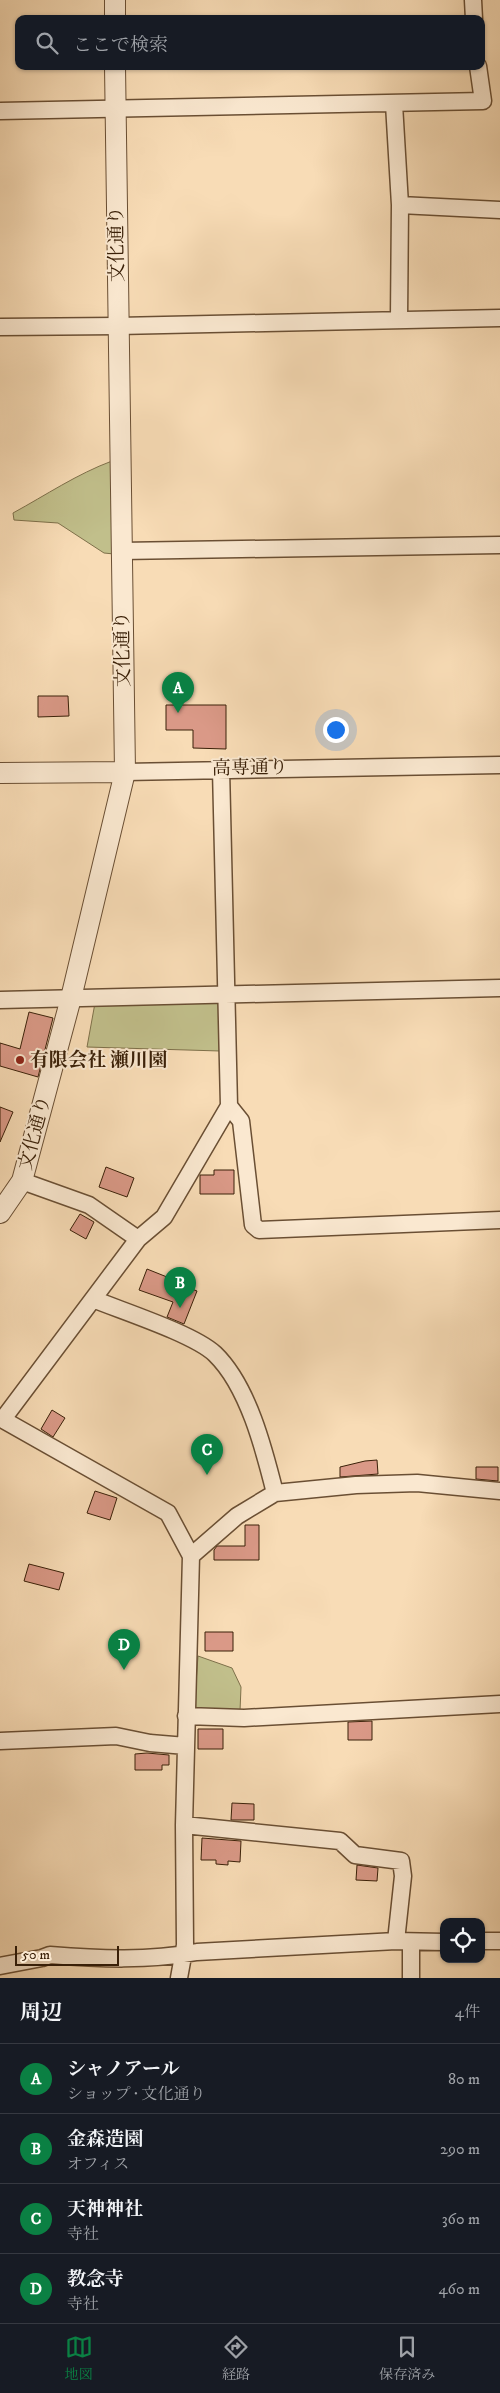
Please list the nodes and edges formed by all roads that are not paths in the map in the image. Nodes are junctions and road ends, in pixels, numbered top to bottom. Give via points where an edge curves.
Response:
1 (114, 0) edge
2 (473, 0) edge
3 (115, 15) edge
4 (474, 15) edge
5 (115, 70) edge
6 (479, 70) edge
7 (394, 104) junction
8 (116, 110) junction
9 (0, 112) edge
10 (400, 205) junction
11 (500, 210) edge
12 (500, 318) edge
13 (399, 319) junction
14 (118, 326) junction
15 (0, 327) edge
16 (500, 545) edge
17 (121, 551) junction
18 (500, 765) edge
19 (221, 768) junction
20 (0, 772) edge
21 (125, 772) junction
22 (500, 988) edge
23 (226, 994) junction
24 (71, 998) junction
25 (0, 1000) edge
26 (229, 1106) junction
27 (22, 1181) junction
28 (0, 1213) edge
29 (500, 1220) edge
30 (138, 1239) junction
31 (92, 1299) junction
32 (1, 1418) edge
33 (500, 1490) edge
34 (275, 1493) junction
35 (191, 1556) junction
36 (500, 1704) edge
37 (186, 1716) junction
38 (0, 1741) edge
39 (186, 1746) junction
40 (184, 1825) junction
41 (485, 1941) edge
42 (500, 1941) edge
43 (403, 1942) junction
44 (440, 1942) edge
45 (181, 1955) junction
46 (0, 1966) edge
47 (179, 1978) edge
48 (412, 1978) edge

1 - 3 street
2 - 4 street
5 - 8 street, 文化通り
6 - 7 street via 483,100
7 - 8 street
7 - 10 street
8 - 9 street
8 - 14 street, 文化通り
10 - 11 street
10 - 13 street
12 - 13 street
13 - 14 street
14 - 15 street
14 - 17 street, 文化通り
16 - 17 street
17 - 21 street, 文化通り
18 - 19 street, 高専通り
19 - 21 street, 高専通り
19 - 23 street
20 - 21 street, 高専通り
21 - 24 street, 文化通り
22 - 23 street
23 - 24 street
23 - 26 street
24 - 25 street
24 - 27 street, 文化通り
26 - 29 street via 241,1121 253,1225 259,1230
26 - 30 street via 164,1217
27 - 28 street, 文化通り
27 - 30 street via 89,1205
30 - 31 street
31 - 32 street
31 - 34 street via 185,1336 214,1353 233,1375 258,1436
32 - 35 street via 168,1513
33 - 34 street via 417,1483 356,1484
34 - 35 street via 237,1516
35 - 37 street
36 - 37 street via 244,1718
37 - 39 street
38 - 39 street via 116,1736 150,1744
39 - 40 street
40 - 43 street via 340,1841 355,1855 401,1861
40 - 45 street via 185,1945
41 - 42 street
43 - 44 street
43 - 45 street
43 - 48 street
45 - 46 street via 105,1959 50,1955
45 - 47 street

